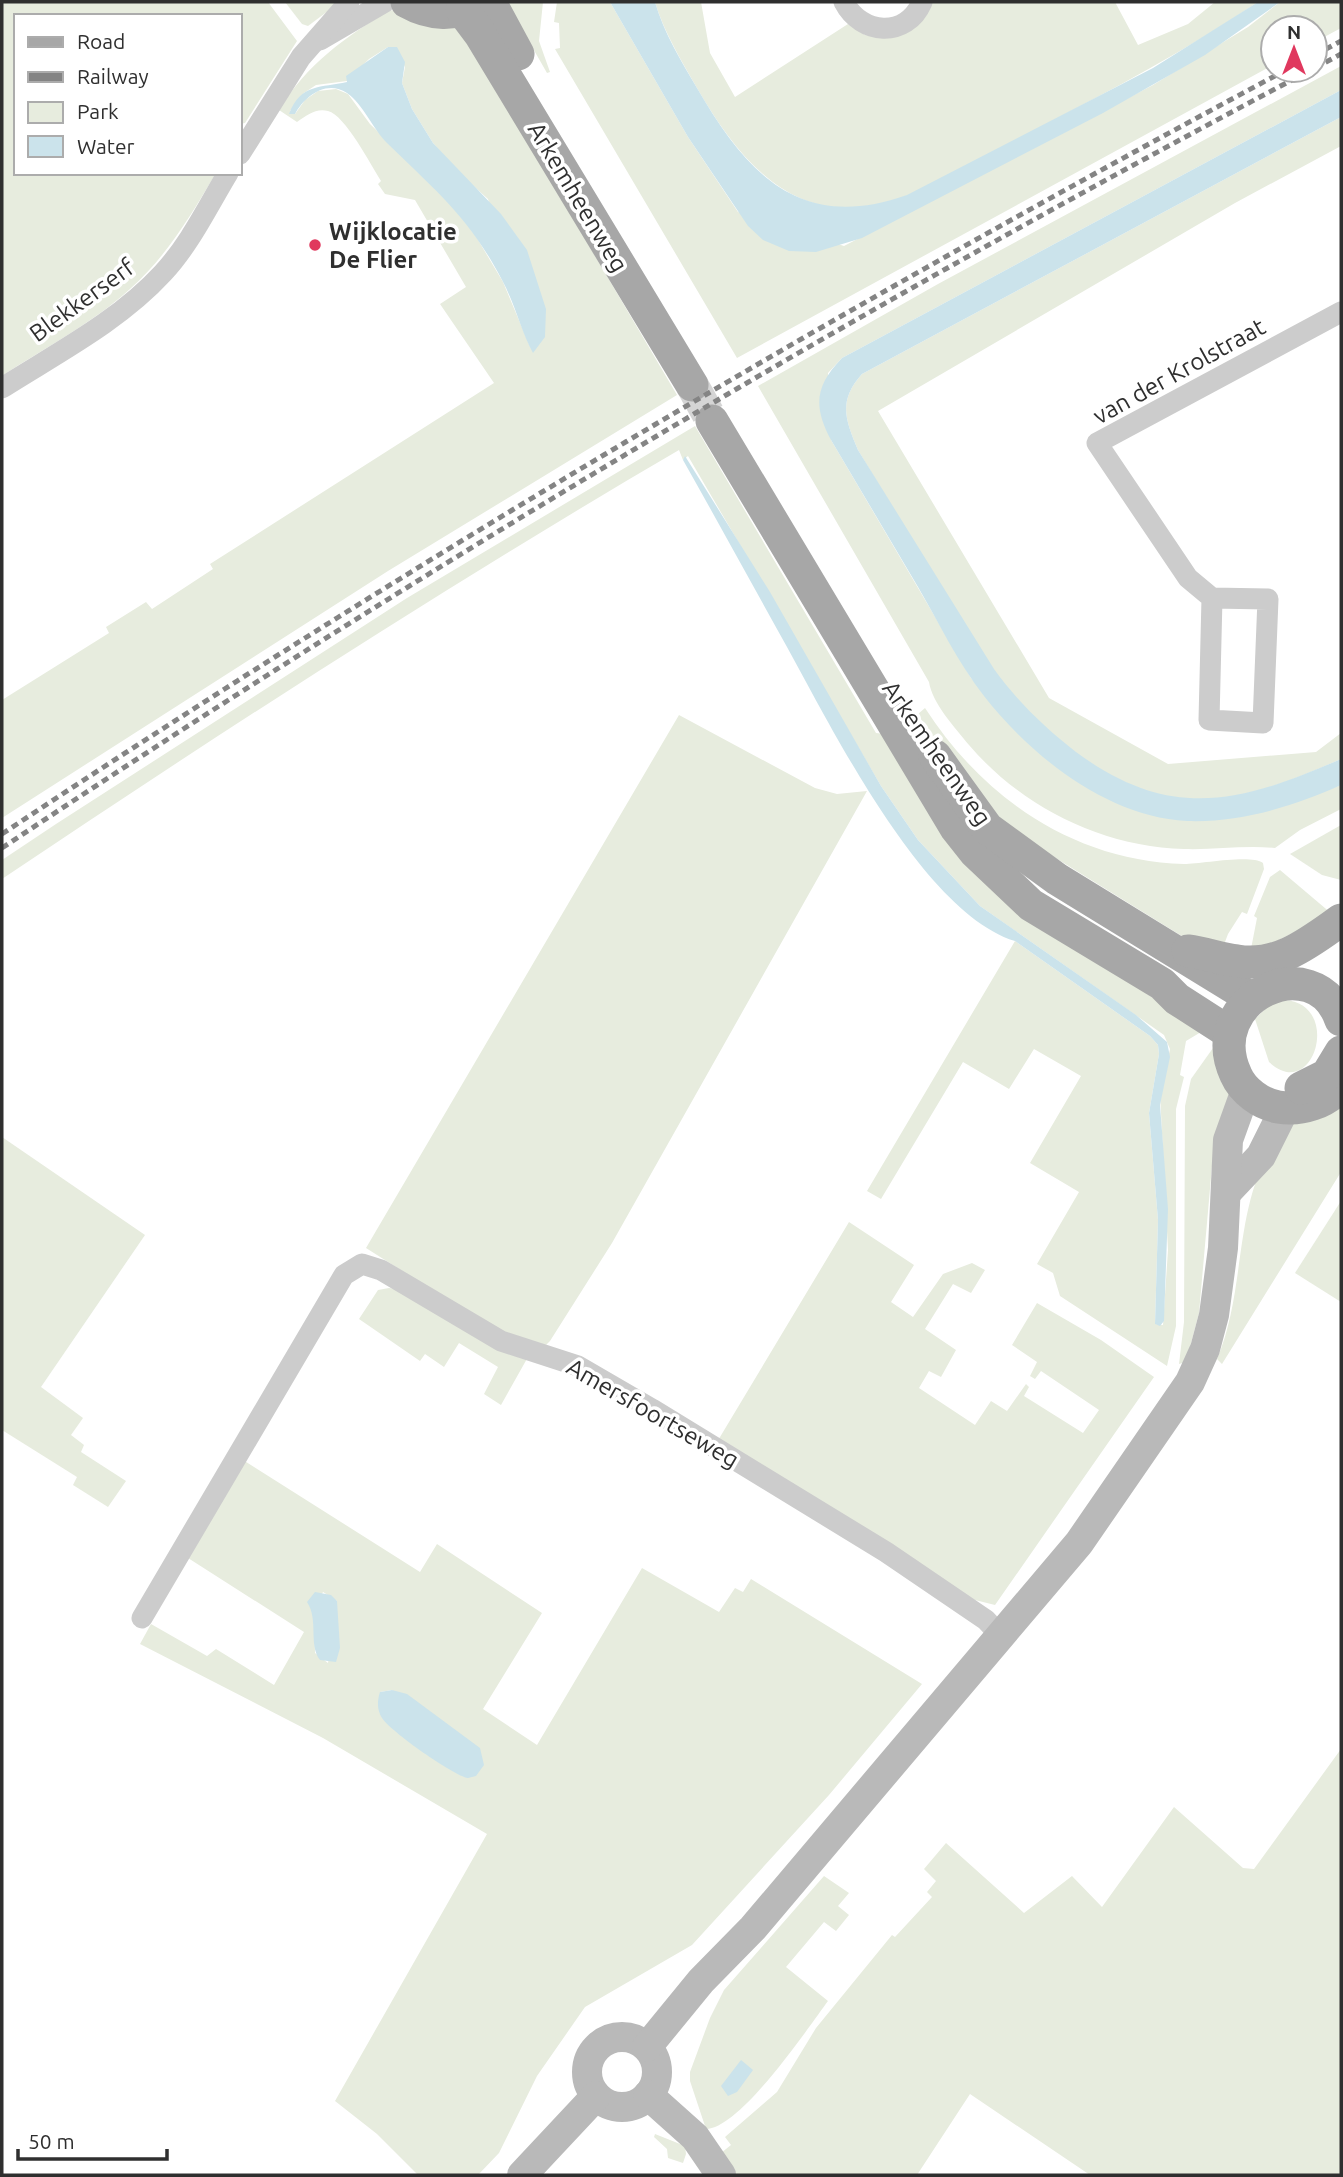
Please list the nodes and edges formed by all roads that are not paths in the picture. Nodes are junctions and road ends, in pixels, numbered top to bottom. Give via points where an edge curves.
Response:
1 (349, 2) edge
2 (385, 2) edge
3 (407, 2) edge
4 (844, 2) edge
5 (922, 2) edge
6 (477, 5) edge
7 (312, 44) junction
8 (242, 151) edge
9 (227, 175) edge
10 (1341, 312) edge
11 (699, 381) tunnel mouth
12 (2, 388) edge
13 (1212, 598) junction
14 (1341, 920) edge
15 (1341, 937) edge
16 (1174, 949) junction
17 (1331, 998) edge
18 (1238, 1017) junction
19 (1341, 1052) edge
20 (1341, 1085) edge
21 (1271, 1098) junction
22 (1228, 1191) junction
23 (142, 1618) dead end
24 (1000, 1635) junction
25 (647, 2047) junction
26 (648, 2095) junction
27 (596, 2096) junction
28 (522, 2175) edge
29 (721, 2175) edge

1 - 7 street
2 - 7 street
3 - 6 main road via 434,12
4 - 5 street via 856,20 878,29 901,25
6 - 11 main road, Arkemheenweg
7 - 8 street
9 - 12 street, Blekkerserf via 179,252 149,287 119,313
10 - 13 street, van der Krolstraat via 1097,443 1188,578
13 - 13 street via 1268,599 1263,723 1209,720
14 - 16 main road via 1307,945 1275,958 1240,962
15 - 17 main road
16 - 18 main road, Arkemheenweg
16 - 18 main road, Arkemheenweg via 1057,879 987,828 909,720 719,415 968,844 1031,905 1162,984 1183,988
17 - 18 main road via 1278,985
18 - 21 main road via 1253,1069 1267,1083
19 - 21 main road via 1335,1066 1316,1083
20 - 21 main road via 1313,1104
21 - 22 main road via 1261,1156
21 - 22 main road via 1228,1140
22 - 24 main road via 1212,1324 1191,1382 1079,1543
23 - 24 street, Amersfoortseweg via 344,1275 362,1264 381,1270 501,1341 578,1366 652,1409 886,1552 986,1620
24 - 25 main road via 754,1928 701,1981
25 - 26 main road via 657,2076
25 - 27 main road via 627,2037 597,2046 587,2076
26 - 27 main road via 637,2104 622,2107
26 - 29 main road via 695,2137
27 - 28 main road

